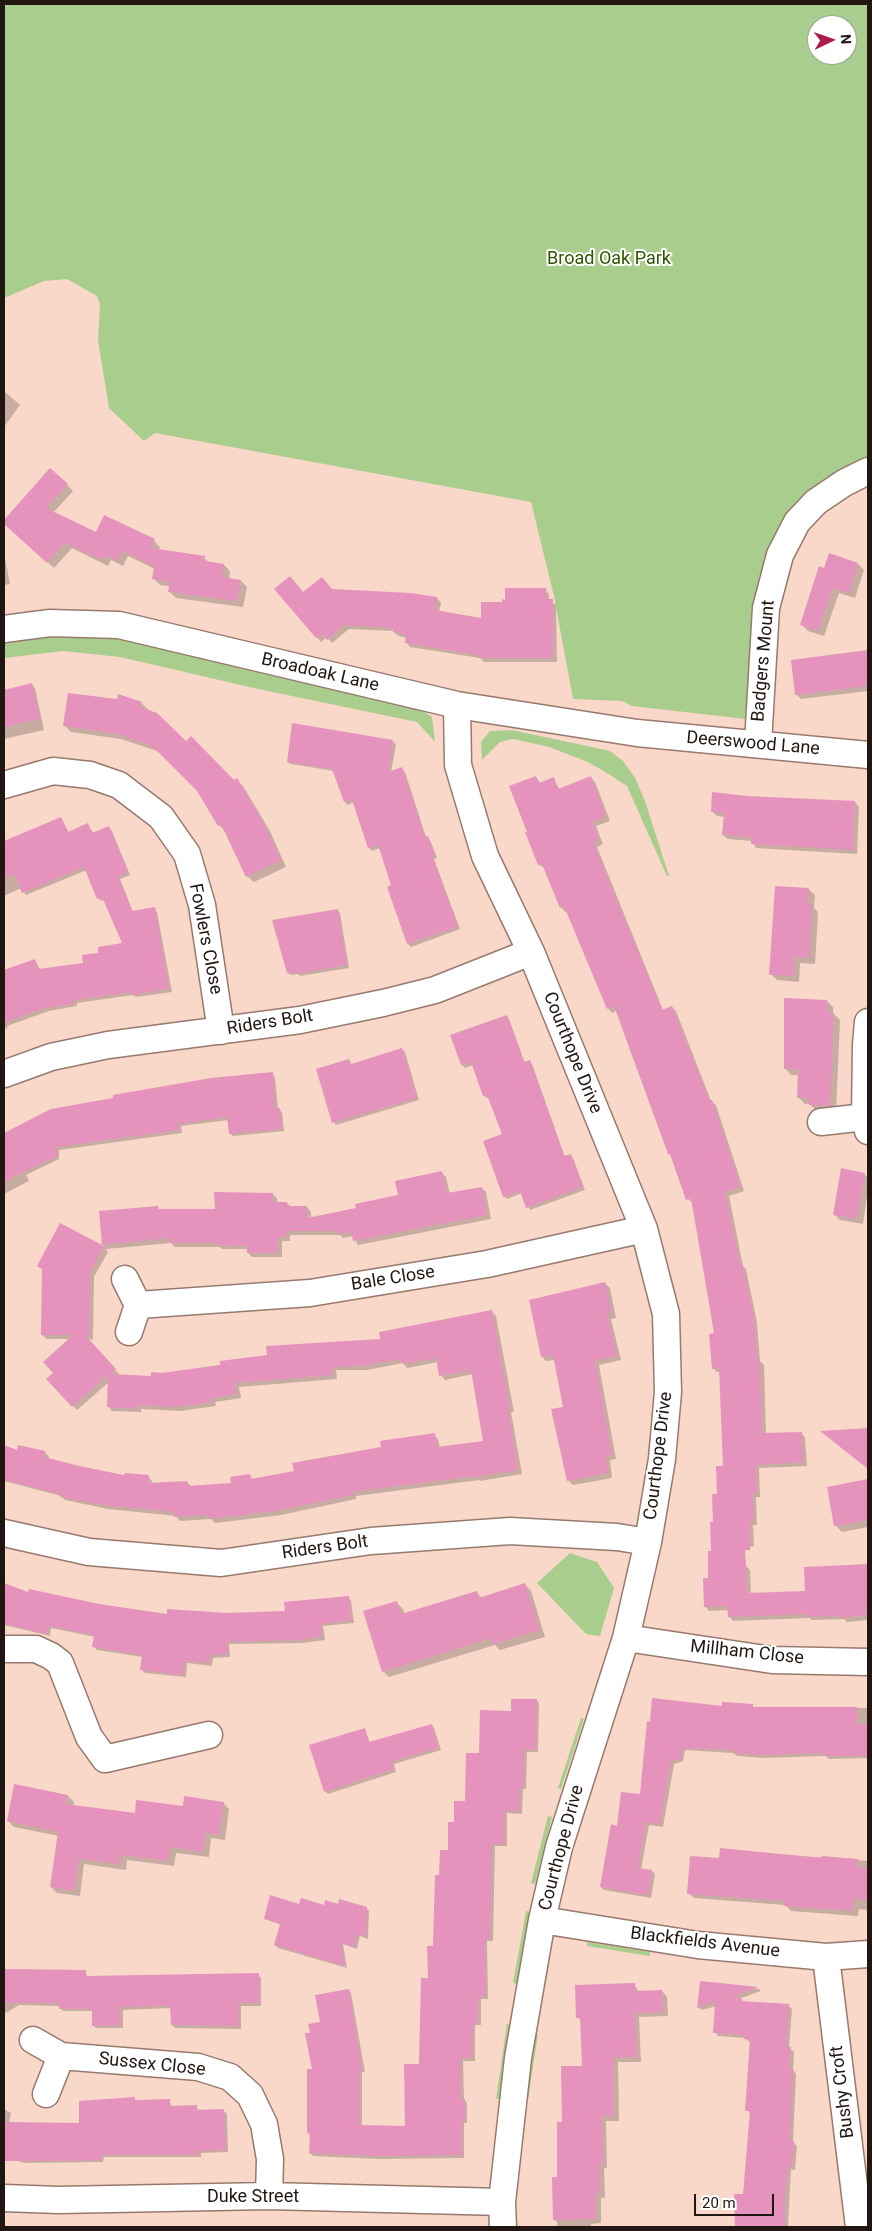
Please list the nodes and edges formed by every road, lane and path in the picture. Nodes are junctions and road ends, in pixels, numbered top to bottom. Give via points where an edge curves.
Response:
1 (868, 471) edge
2 (4, 629) edge
3 (457, 705) junction
4 (637, 733) joint
5 (758, 744) junction
6 (868, 755) edge
7 (4, 785) edge
8 (530, 952) junction
9 (868, 1022) edge
10 (221, 1031) junction
11 (4, 1074) edge
12 (821, 1122) dead end
13 (867, 1124) edge
14 (644, 1230) junction
15 (125, 1278) dead end
16 (138, 1305) junction
17 (129, 1332) dead end
18 (4, 1533) edge
19 (648, 1542) junction
20 (626, 1638) junction
21 (4, 1649) edge
22 (868, 1662) edge
23 (209, 1735) dead end
24 (542, 1920) junction
25 (868, 1954) edge
26 (826, 1957) junction
27 (33, 2040) dead end
28 (62, 2056) junction
29 (46, 2094) dead end
30 (269, 2196) junction
31 (4, 2198) edge
32 (502, 2215) edge
33 (859, 2227) edge

1 - 5 street, Badgers Mount via 816,502 797,522 780,556 766,608
2 - 3 street, Broadoak Lane via 50,622 119,625
3 - 4 street, Broadoak Lane
3 - 8 street, Courthope Drive via 458,765 485,856
4 - 5 street, Deerswood Lane
5 - 6 street, Deerswood Lane
7 - 10 street, Fowlers Close via 52,771 90,774 119,784 161,817 186,854 202,905
8 - 10 street, Riders Bolt via 426,992 300,1020
8 - 14 street, Courthope Drive
9 - 13 street
10 - 11 street, Riders Bolt via 108,1045 51,1057
12 - 13 street
14 - 16 street, Bale Close via 487,1264 310,1293
14 - 19 street, Courthope Drive via 666,1314 668,1392 662,1459
15 - 16 street
16 - 17 street
18 - 19 street, Riders Bolt via 89,1552 221,1563 371,1541 510,1531 617,1537
19 - 20 street, Courthope Drive
20 - 22 street, Millham Close via 772,1660
20 - 24 street, Courthope Drive via 559,1847
21 - 23 street via 36,1649 60,1663 89,1737 105,1759
24 - 26 street, Blackfields Avenue via 698,1945
24 - 32 street, Courthope Drive via 518,2058
25 - 26 street, Blackfields Avenue
26 - 33 street, Bushy Croft
27 - 28 street, Sussex Close
28 - 29 street
28 - 30 street, Sussex Close via 198,2066 230,2077 250,2095 264,2124 270,2159
30 - 31 street, Duke Street
30 - 32 street, Duke Street

